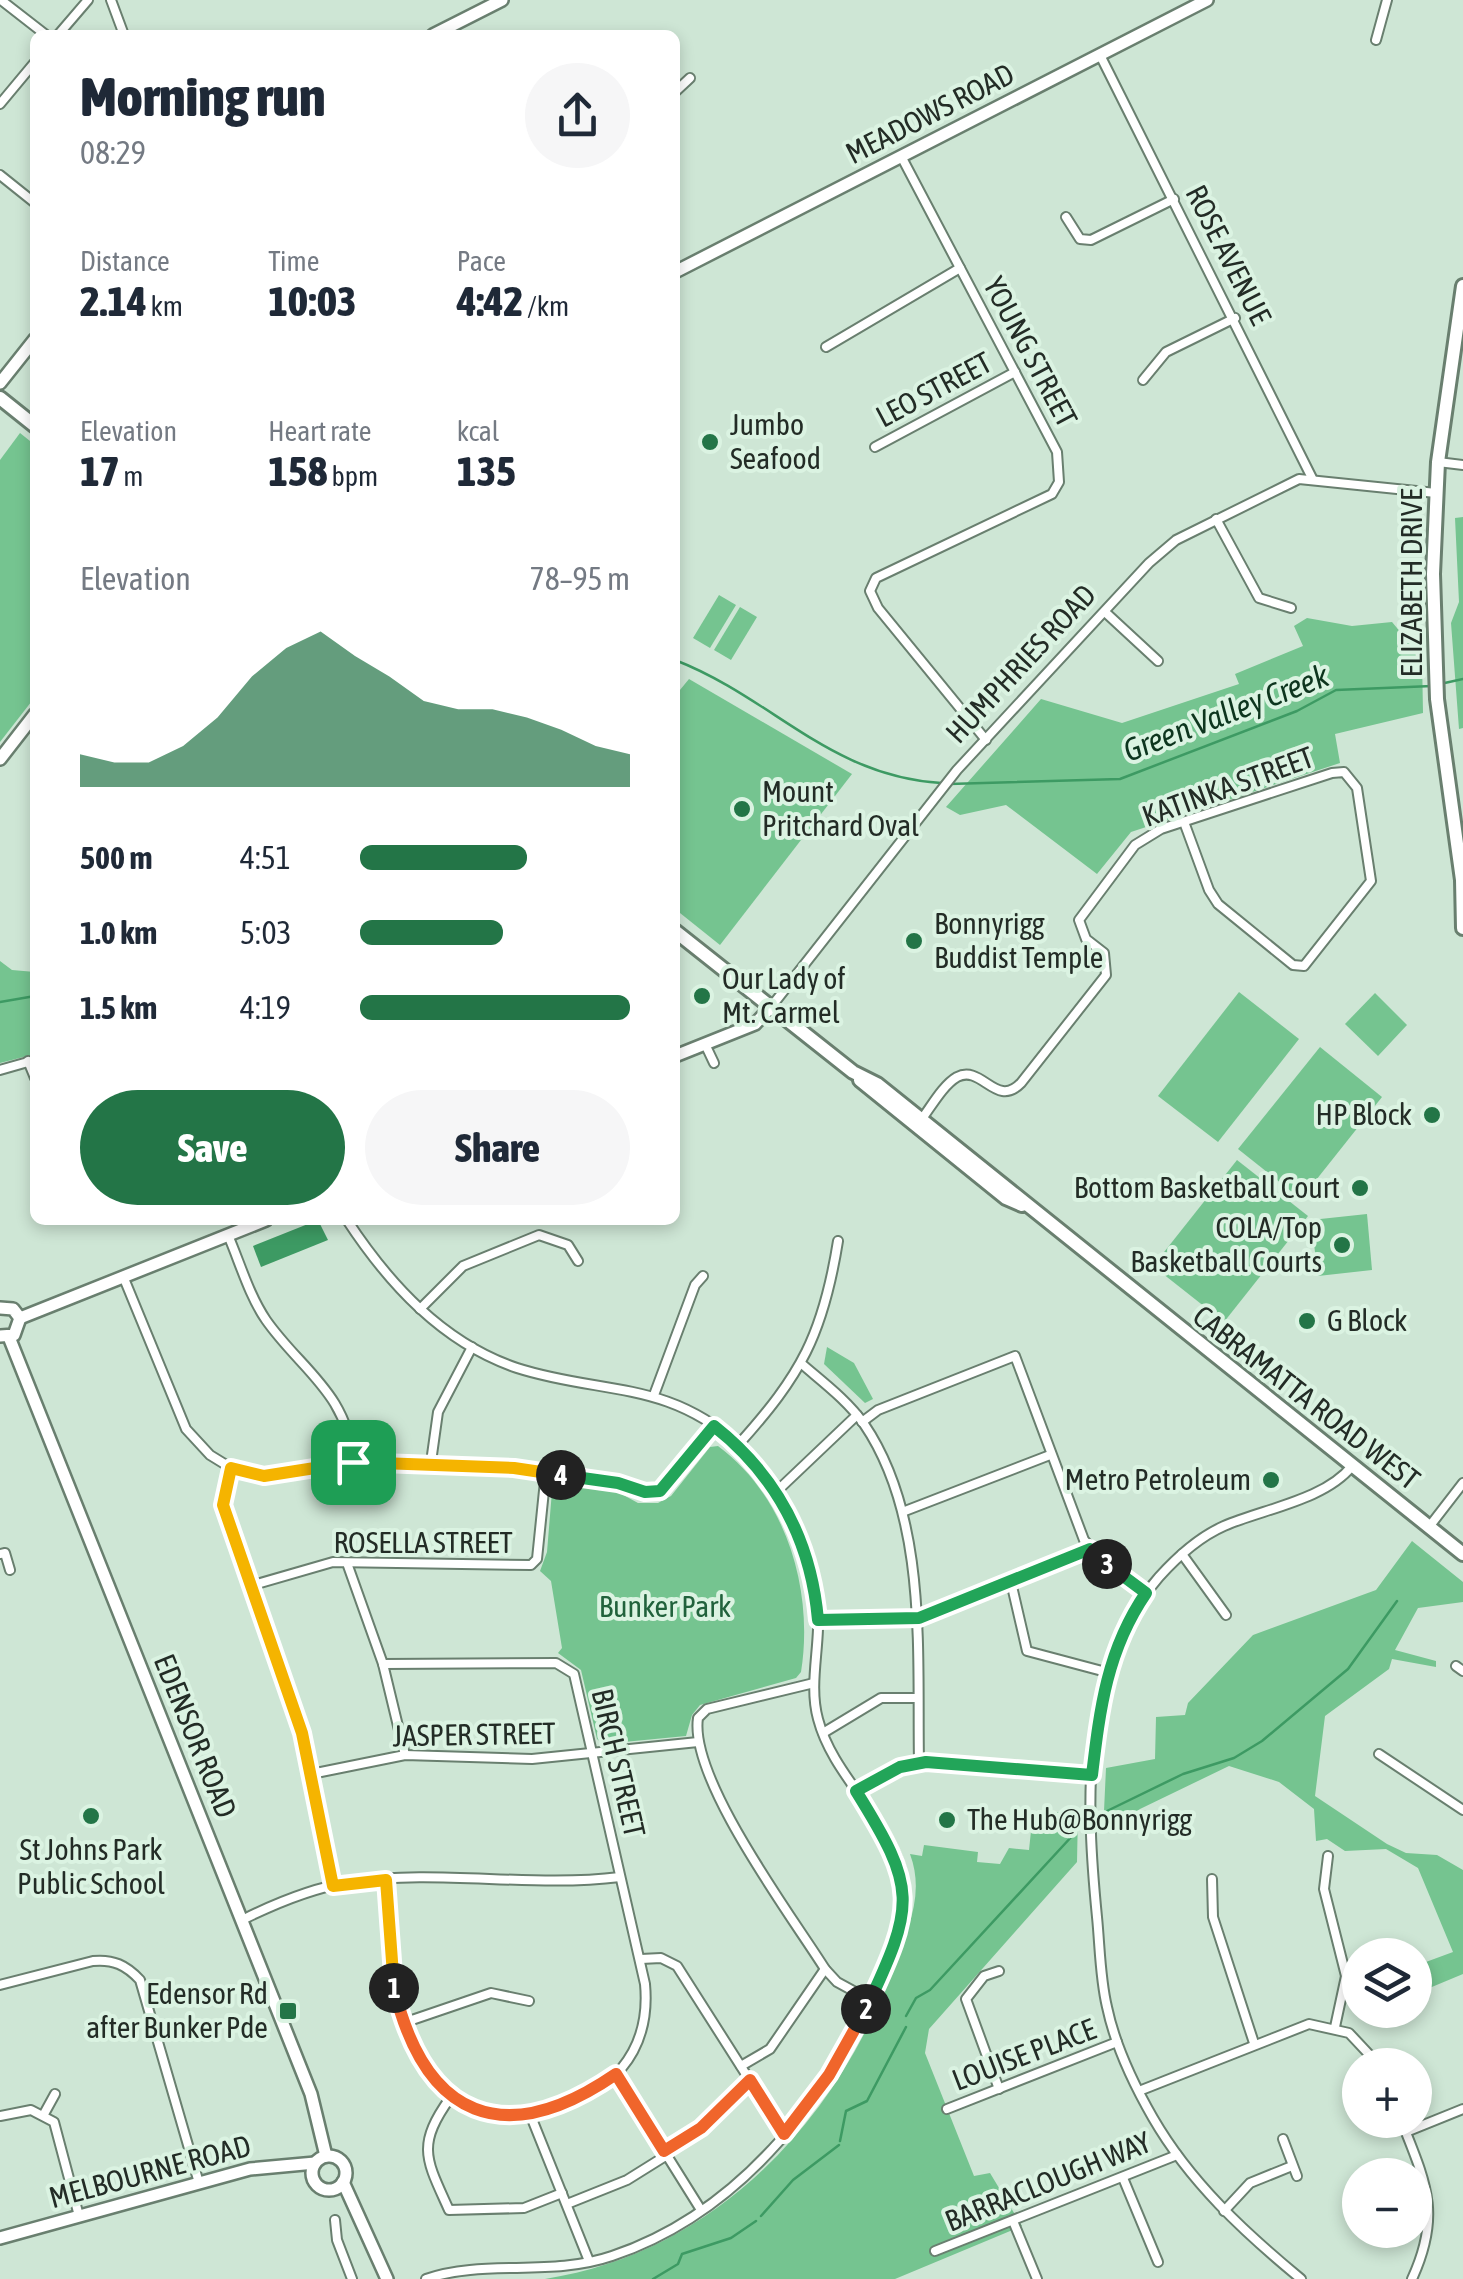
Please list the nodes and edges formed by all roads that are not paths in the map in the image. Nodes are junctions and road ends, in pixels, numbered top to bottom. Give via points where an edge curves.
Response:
1 (2, 0) edge
2 (88, 0) edge
3 (111, 0) edge
4 (502, 0) edge
5 (1387, 0) edge
6 (1198, 2) edge
7 (40, 30) edge
8 (62, 30) edge
9 (122, 30) edge
10 (443, 30) edge
11 (1376, 40) dead end
12 (1100, 55) junction
13 (30, 68) edge
14 (690, 78) dead end
15 (680, 87) edge
16 (0, 104) edge
17 (901, 156) junction
18 (0, 175) edge
19 (30, 199) edge
20 (1174, 199) junction
21 (1066, 216) dead end
22 (960, 268) junction
23 (680, 269) edge
24 (1463, 286) edge
25 (1235, 318) junction
26 (30, 346) edge
27 (826, 347) dead end
28 (1014, 372) junction
29 (1143, 380) dead end
30 (0, 383) edge
31 (0, 398) edge
32 (30, 422) edge
33 (875, 448) dead end
34 (1438, 462) junction
35 (1463, 465) edge
36 (1312, 478) junction
37 (1436, 493) junction
38 (1216, 519) junction
39 (1290, 608) dead end
40 (1105, 612) junction
41 (1158, 661) dead end
42 (30, 720) edge
43 (986, 740) junction
44 (0, 759) edge
45 (1184, 822) junction
46 (1462, 882) edge
47 (1463, 928) edge
48 (680, 935) edge
49 (771, 1007) junction
50 (705, 1044) junction
51 (680, 1054) edge
52 (30, 1061) edge
53 (714, 1064) dead end
54 (0, 1070) edge
55 (853, 1072) junction
56 (921, 1120) junction
57 (1024, 1206) junction
58 (253, 1225) edge
59 (350, 1225) edge
60 (228, 1235) junction
61 (838, 1241) dead end
62 (578, 1262) dead end
63 (123, 1276) junction
64 (704, 1276) dead end
65 (0, 1307) edge
66 (420, 1309) junction
67 (20, 1318) junction
68 (5, 1336) edge
69 (472, 1347) junction
70 (803, 1365) junction
71 (654, 1395) junction
72 (859, 1419) junction
73 (714, 1426) junction
74 (738, 1445) junction
75 (1050, 1455) junction
76 (353, 1462) junction
77 (431, 1462) junction
78 (1352, 1466) junction
79 (231, 1468) junction
80 (546, 1471) junction
81 (1463, 1484) edge
82 (776, 1492) junction
83 (905, 1511) junction
84 (1429, 1526) junction
85 (1090, 1549) junction
86 (0, 1554) edge
87 (1182, 1554) junction
88 (1463, 1554) edge
89 (347, 1563) junction
90 (10, 1570) dead end
91 (1010, 1582) junction
92 (250, 1586) junction
93 (1146, 1593) junction
94 (1226, 1616) dead end
95 (914, 1618) junction
96 (818, 1620) junction
97 (383, 1664) junction
98 (1106, 1672) junction
99 (814, 1684) junction
100 (916, 1698) junction
101 (822, 1733) junction
102 (698, 1742) junction
103 (592, 1753) junction
104 (1379, 1754) dead end
105 (404, 1756) junction
106 (919, 1763) junction
107 (311, 1774) junction
108 (1092, 1775) junction
109 (856, 1791) junction
110 (1463, 1810) edge
111 (1328, 1856) dead end
112 (620, 1878) junction
113 (1212, 1879) dead end
114 (386, 1880) junction
115 (333, 1886) junction
116 (241, 1920) junction
117 (642, 1959) junction
118 (825, 1969) junction
119 (999, 1971) dead end
120 (0, 1986) edge
121 (870, 2000) junction
122 (528, 2001) dead end
123 (406, 2022) junction
124 (1336, 2026) junction
125 (1117, 2042) junction
126 (1254, 2044) junction
127 (1365, 2048) edge
128 (741, 2066) junction
129 (616, 2074) junction
130 (750, 2080) junction
131 (1000, 2089) junction
132 (1139, 2091) junction
133 (55, 2094) dead end
134 (450, 2098) junction
135 (948, 2109) dead end
136 (1463, 2109) edge
137 (44, 2114) junction
138 (530, 2114) junction
139 (0, 2116) edge
140 (1432, 2122) edge
141 (784, 2134) junction
142 (1408, 2138) edge
143 (1283, 2139) dead end
144 (665, 2153) junction
145 (1177, 2155) junction
146 (320, 2160) junction
147 (1292, 2166) junction
148 (1297, 2176) dead end
149 (1123, 2178) junction
150 (200, 2182) junction
151 (343, 2182) junction
152 (562, 2193) junction
153 (567, 2204) junction
154 (701, 2210) junction
155 (1224, 2210) junction
156 (78, 2216) junction
157 (335, 2220) dead end
158 (1013, 2221) junction
159 (0, 2238) edge
160 (935, 2251) dead end
161 (589, 2261) junction
162 (1158, 2262) dead end
163 (352, 2279) edge
164 (387, 2279) edge
165 (426, 2279) edge
166 (1037, 2279) edge
167 (1301, 2279) edge
168 (1412, 2279) edge

1 - 7 street
2 - 8 street
3 - 9 street
4 - 10 main road
5 - 11 street
6 - 12 main road, MEADOWS ROAD
12 - 17 main road, MEADOWS ROAD
12 - 20 street, ROSE AVENUE
13 - 16 street
14 - 15 street
17 - 22 street, YOUNG STREET
17 - 23 main road, MEADOWS ROAD
18 - 19 street
20 - 21 street via 1091,240 1076,235
20 - 25 street, ROSE AVENUE
22 - 27 street
22 - 28 street, YOUNG STREET
24 - 34 main road, ELIZABETH DRIVE
25 - 29 street via 1166,352
25 - 36 street, ROSE AVENUE
26 - 30 main road
28 - 33 street, LEO STREET
28 - 43 street, YOUNG STREET via 1057,452 1059,482 1052,494 876,578 870,591
31 - 32 main road
34 - 35 street
34 - 37 main road, ELIZABETH DRIVE
36 - 37 street, HUMPHRIES ROAD
36 - 38 street, HUMPHRIES ROAD via 1284,484
37 - 46 main road, ELIZABETH DRIVE via 1435,657
38 - 39 street via 1260,598
38 - 40 street, HUMPHRIES ROAD via 1164,549
40 - 41 street
40 - 43 street, HUMPHRIES ROAD
42 - 44 main road
43 - 49 street, HUMPHRIES ROAD
45 - 45 street, KATINKA STREET via 1344,772 1357,788 1372,881 1304,966 1293,965 1218,904
45 - 56 street, KATINKA STREET via 1134,845 1083,910 1080,929 1104,953 1106,975 1021,1083 999,1092 963,1074
46 - 47 main road, ELIZABETH DRIVE
48 - 49 main road, CABRAMATTA ROAD WEST
49 - 50 main road, HUMPHRIES ROAD via 756,1024
49 - 55 main road, CABRAMATTA ROAD WEST
50 - 51 main road, HUMPHRIES ROAD
50 - 53 street
52 - 54 street
55 - 56 main road, CABRAMATTA ROAD WEST
55 - 57 main road, CABRAMATTA ROAD WEST via 926,1136
56 - 57 main road, CABRAMATTA ROAD WEST
57 - 78 main road, CABRAMATTA ROAD WEST
58 - 60 main road
59 - 66 street
60 - 63 main road
60 - 76 street via 264,1317 329,1392
61 - 70 street via 830,1290
62 - 66 street via 568,1246 539,1235 463,1266
63 - 67 main road
63 - 79 street via 186,1429
64 - 71 street
65 - 67 main road
66 - 69 street
67 - 68 main road, EDENSOR ROAD via 18,1331
68 - 116 main road, EDENSOR ROAD
69 - 71 street via 519,1368
69 - 77 street via 438,1412
70 - 72 street
70 - 74 street
71 - 73 street
72 - 75 street via 1015,1356
72 - 82 street
72 - 83 street via 890,1469
73 - 74 street
73 - 80 street via 660,1491
74 - 82 street
75 - 83 street
75 - 85 street
76 - 77 street
76 - 79 street via 264,1476
77 - 80 street
78 - 84 main road, CABRAMATTA ROAD WEST
78 - 87 street via 1336,1482 1222,1528
79 - 92 street via 224,1514
80 - 89 street, ROSELLA STREET via 537,1559 523,1568
81 - 84 street
82 - 96 street via 807,1556
83 - 95 street
84 - 88 main road, CABRAMATTA ROAD WEST
85 - 91 street
85 - 93 street
86 - 90 street
87 - 93 street
87 - 94 street
89 - 92 street, ROSELLA STREET
89 - 97 street
91 - 95 street
91 - 98 street via 1028,1651
92 - 107 street
93 - 98 street
95 - 96 street
95 - 100 street
96 - 99 street
97 - 103 street, BIRCH STREET via 568,1666
97 - 105 street
98 - 108 street
99 - 101 street
99 - 102 street via 707,1709 698,1718
100 - 101 street via 880,1698
100 - 106 street
101 - 109 street
102 - 103 street, JASPER STREET
102 - 118 street via 726,1811
103 - 105 street, JASPER STREET via 519,1760
103 - 112 street, BIRCH STREET
104 - 110 street
105 - 107 street, JASPER STREET
106 - 108 street
106 - 109 street
107 - 115 street
108 - 125 street via 1091,1858 1103,1985
109 - 121 street via 904,1880 904,1907
111 - 124 street via 1324,1889 1346,1976
112 - 114 street via 568,1884
112 - 117 street
113 - 126 street via 1213,1916
114 - 115 street
114 - 123 street via 389,1969
115 - 116 street
116 - 146 main road, EDENSOR ROAD via 321,2121
117 - 128 street via 677,1966
117 - 129 street via 645,2020
118 - 121 street
118 - 128 street via 770,2049
119 - 131 street via 984,1976 966,1999
120 - 150 street via 93,1960 132,1972 140,1980
121 - 141 street via 829,2075
122 - 123 street via 490,1993
123 - 134 street via 424,2066
124 - 126 street via 1309,2024
124 - 127 street
125 - 131 street, LOUISE PLACE
125 - 132 street
126 - 132 street
128 - 130 street
129 - 138 street
129 - 144 street
130 - 141 street
130 - 144 street
131 - 135 street, LOUISE PLACE
132 - 145 street
133 - 137 street
134 - 138 street via 481,2112
134 - 152 street via 426,2142 449,2210 524,2208
136 - 140 street
137 - 139 street
137 - 156 street via 57,2127
138 - 152 street
141 - 154 street
142 - 168 street via 1431,2210
143 - 147 street
144 - 153 street via 627,2180
144 - 154 street
145 - 149 street, BARRACLOUGH WAY
145 - 155 street
146 - 150 main road, MELBOURNE ROAD
146 - 151 main road via 341,2161
146 - 151 main road via 312,2174 317,2185 328,2190
147 - 148 street
147 - 155 street via 1250,2183
149 - 158 street, BARRACLOUGH WAY
149 - 162 street
150 - 156 main road, MELBOURNE ROAD
151 - 164 main road
152 - 153 street
153 - 161 street
154 - 161 street via 637,2246
155 - 167 street
156 - 159 main road, MELBOURNE ROAD
157 - 163 street
158 - 160 street, BARRACLOUGH WAY
158 - 166 street
161 - 165 street

